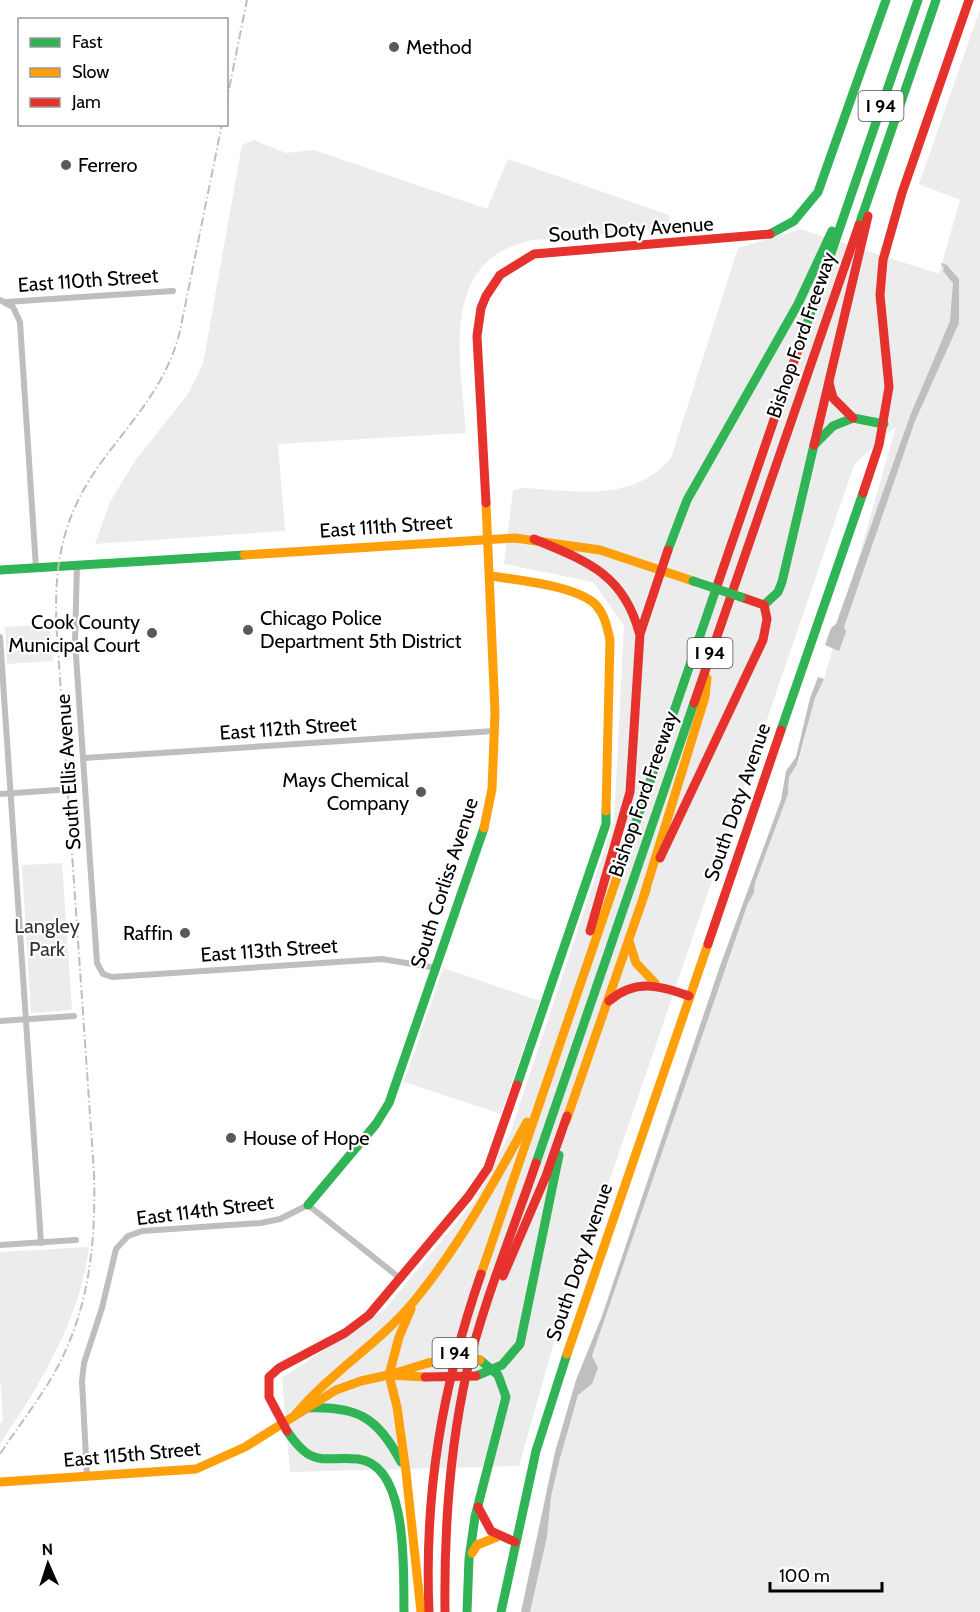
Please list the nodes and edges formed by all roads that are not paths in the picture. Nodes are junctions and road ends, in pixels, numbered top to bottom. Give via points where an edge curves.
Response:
1 (886, 0) edge
2 (918, 0) edge
3 (936, 0) edge
4 (969, 0) edge
5 (878, 166) junction
6 (844, 213) junction
7 (173, 291) dead end
8 (3, 301) edge
9 (829, 379) junction
10 (853, 418) junction
11 (884, 424) junction
12 (814, 445) junction
13 (489, 537) junction
14 (534, 539) junction
15 (77, 565) junction
16 (36, 568) junction
17 (0, 570) edge
18 (661, 571) junction
19 (491, 576) junction
20 (764, 605) junction
21 (640, 634) junction
22 (0, 637) edge
23 (710, 655) junction
24 (494, 731) junction
25 (84, 758) junction
26 (58, 790) dead end
27 (0, 794) edge
28 (10, 794) junction
29 (644, 895) junction
30 (629, 939) junction
31 (437, 968) junction
32 (585, 968) junction
33 (104, 974) joint
34 (655, 983) junction
35 (689, 996) junction
36 (608, 1002) junction
37 (74, 1016) dead end
38 (26, 1019) junction
39 (0, 1021) edge
40 (538, 1106) junction
41 (567, 1116) junction
42 (308, 1205) junction
43 (76, 1240) dead end
44 (41, 1243) junction
45 (0, 1245) edge
46 (401, 1279) junction
47 (415, 1300) junction
48 (486, 1306) junction
49 (495, 1370) junction
50 (389, 1375) junction
51 (305, 1408) junction
52 (296, 1414) junction
53 (282, 1423) junction
54 (406, 1472) junction
55 (87, 1477) junction
56 (0, 1482) edge
57 (477, 1505) junction
58 (496, 1538) junction
59 (515, 1542) junction
60 (469, 1559) junction
61 (404, 1612) edge
62 (421, 1612) edge
63 (429, 1612) edge
64 (445, 1612) edge
65 (467, 1612) edge
66 (501, 1612) edge

1 - 13 main road, South Doty Avenue via 818,192 795,222 760,237 534,254 504,270 488,289 477,327
2 - 6 main road, Bishop Ford Freeway / I 94
3 - 5 main road, Bishop Ford Freeway / I 94
4 - 11 main road, South Doty Avenue via 902,193 883,260 880,296 889,387
5 - 9 main road
5 - 23 main road, Bishop Ford Freeway / I 94
6 - 18 main road via 829,235 788,323 687,500
6 - 32 main road, Bishop Ford Freeway / I 94
7 - 8 street, East 110th Street
8 - 16 street via 17,312 20,322
9 - 10 main road via 833,398
9 - 12 main road
10 - 11 main road
10 - 12 main road via 832,426
11 - 35 main road, South Doty Avenue
12 - 20 main road via 782,582 778,592
13 - 14 main road, East 111th Street
13 - 15 main road, East 111th Street
13 - 19 main road, South Corliss Avenue
14 - 18 main road, East 111th Street via 600,550
14 - 21 main road via 588,563 618,584 631,604
15 - 16 main road, East 111th Street
15 - 25 street, South Ellis Avenue via 75,641
16 - 17 main road, East 111th Street
18 - 20 main road, East 111th Street, bridge
18 - 21 main road
19 - 24 main road, South Corliss Avenue
19 - 46 main road via 576,592 595,604 606,620 610,640 606,825 488,1168
20 - 29 main road via 767,619 763,640
21 - 32 main road via 630,792 591,927
22 - 28 street
23 - 29 main road via 705,697
23 - 48 main road, Bishop Ford Freeway / I 94
24 - 25 street, East 112th Street
24 - 31 main road, South Corliss Avenue via 493,780 486,822
25 - 33 street, South Ellis Avenue via 97,963
26 - 28 street
27 - 28 street
28 - 38 street
29 - 30 main road
30 - 34 main road via 636,963
30 - 36 main road
31 - 33 street, East 113th Street via 382,959 112,977
31 - 42 main road, South Corliss Avenue via 389,1103
32 - 40 main road, Bishop Ford Freeway / I 94
34 - 35 main road
34 - 36 main road via 629,987
35 - 59 main road, South Doty Avenue via 547,1413
36 - 41 main road
37 - 38 street
38 - 39 street
38 - 44 street
40 - 47 main road via 519,1133 491,1190
40 - 63 main road, Bishop Ford Freeway / I 94 via 462,1327 442,1404 428,1511
41 - 48 main road via 510,1263
41 - 49 main road via 525,1327 514,1353
42 - 46 street
42 - 55 street, East 114th Street via 280,1219 261,1223 142,1231 128,1236 116,1249 82,1372
43 - 44 street
44 - 45 street
46 - 53 main road via 359,1324 271,1375 265,1390
47 - 50 main road
47 - 52 main road
48 - 64 main road, Bishop Ford Freeway / I 94 via 467,1367 450,1461 444,1532
49 - 50 main road, bridge via 476,1376
49 - 50 main road, bridge via 467,1357
49 - 57 main road via 504,1384 506,1398
50 - 51 main road, East 115th Street via 353,1384
50 - 54 main road
51 - 52 main road, East 115th Street
51 - 54 main road via 350,1408 369,1417 386,1434
52 - 53 main road, East 115th Street
53 - 55 main road, East 115th Street via 208,1466
53 - 61 main road via 300,1450 313,1458 364,1460 381,1472 400,1527
54 - 62 main road
55 - 56 main road, East 115th Street
57 - 58 main road via 488,1531
57 - 60 main road
58 - 59 main road
58 - 60 main road via 477,1545
59 - 66 main road, South Doty Avenue
60 - 65 main road

